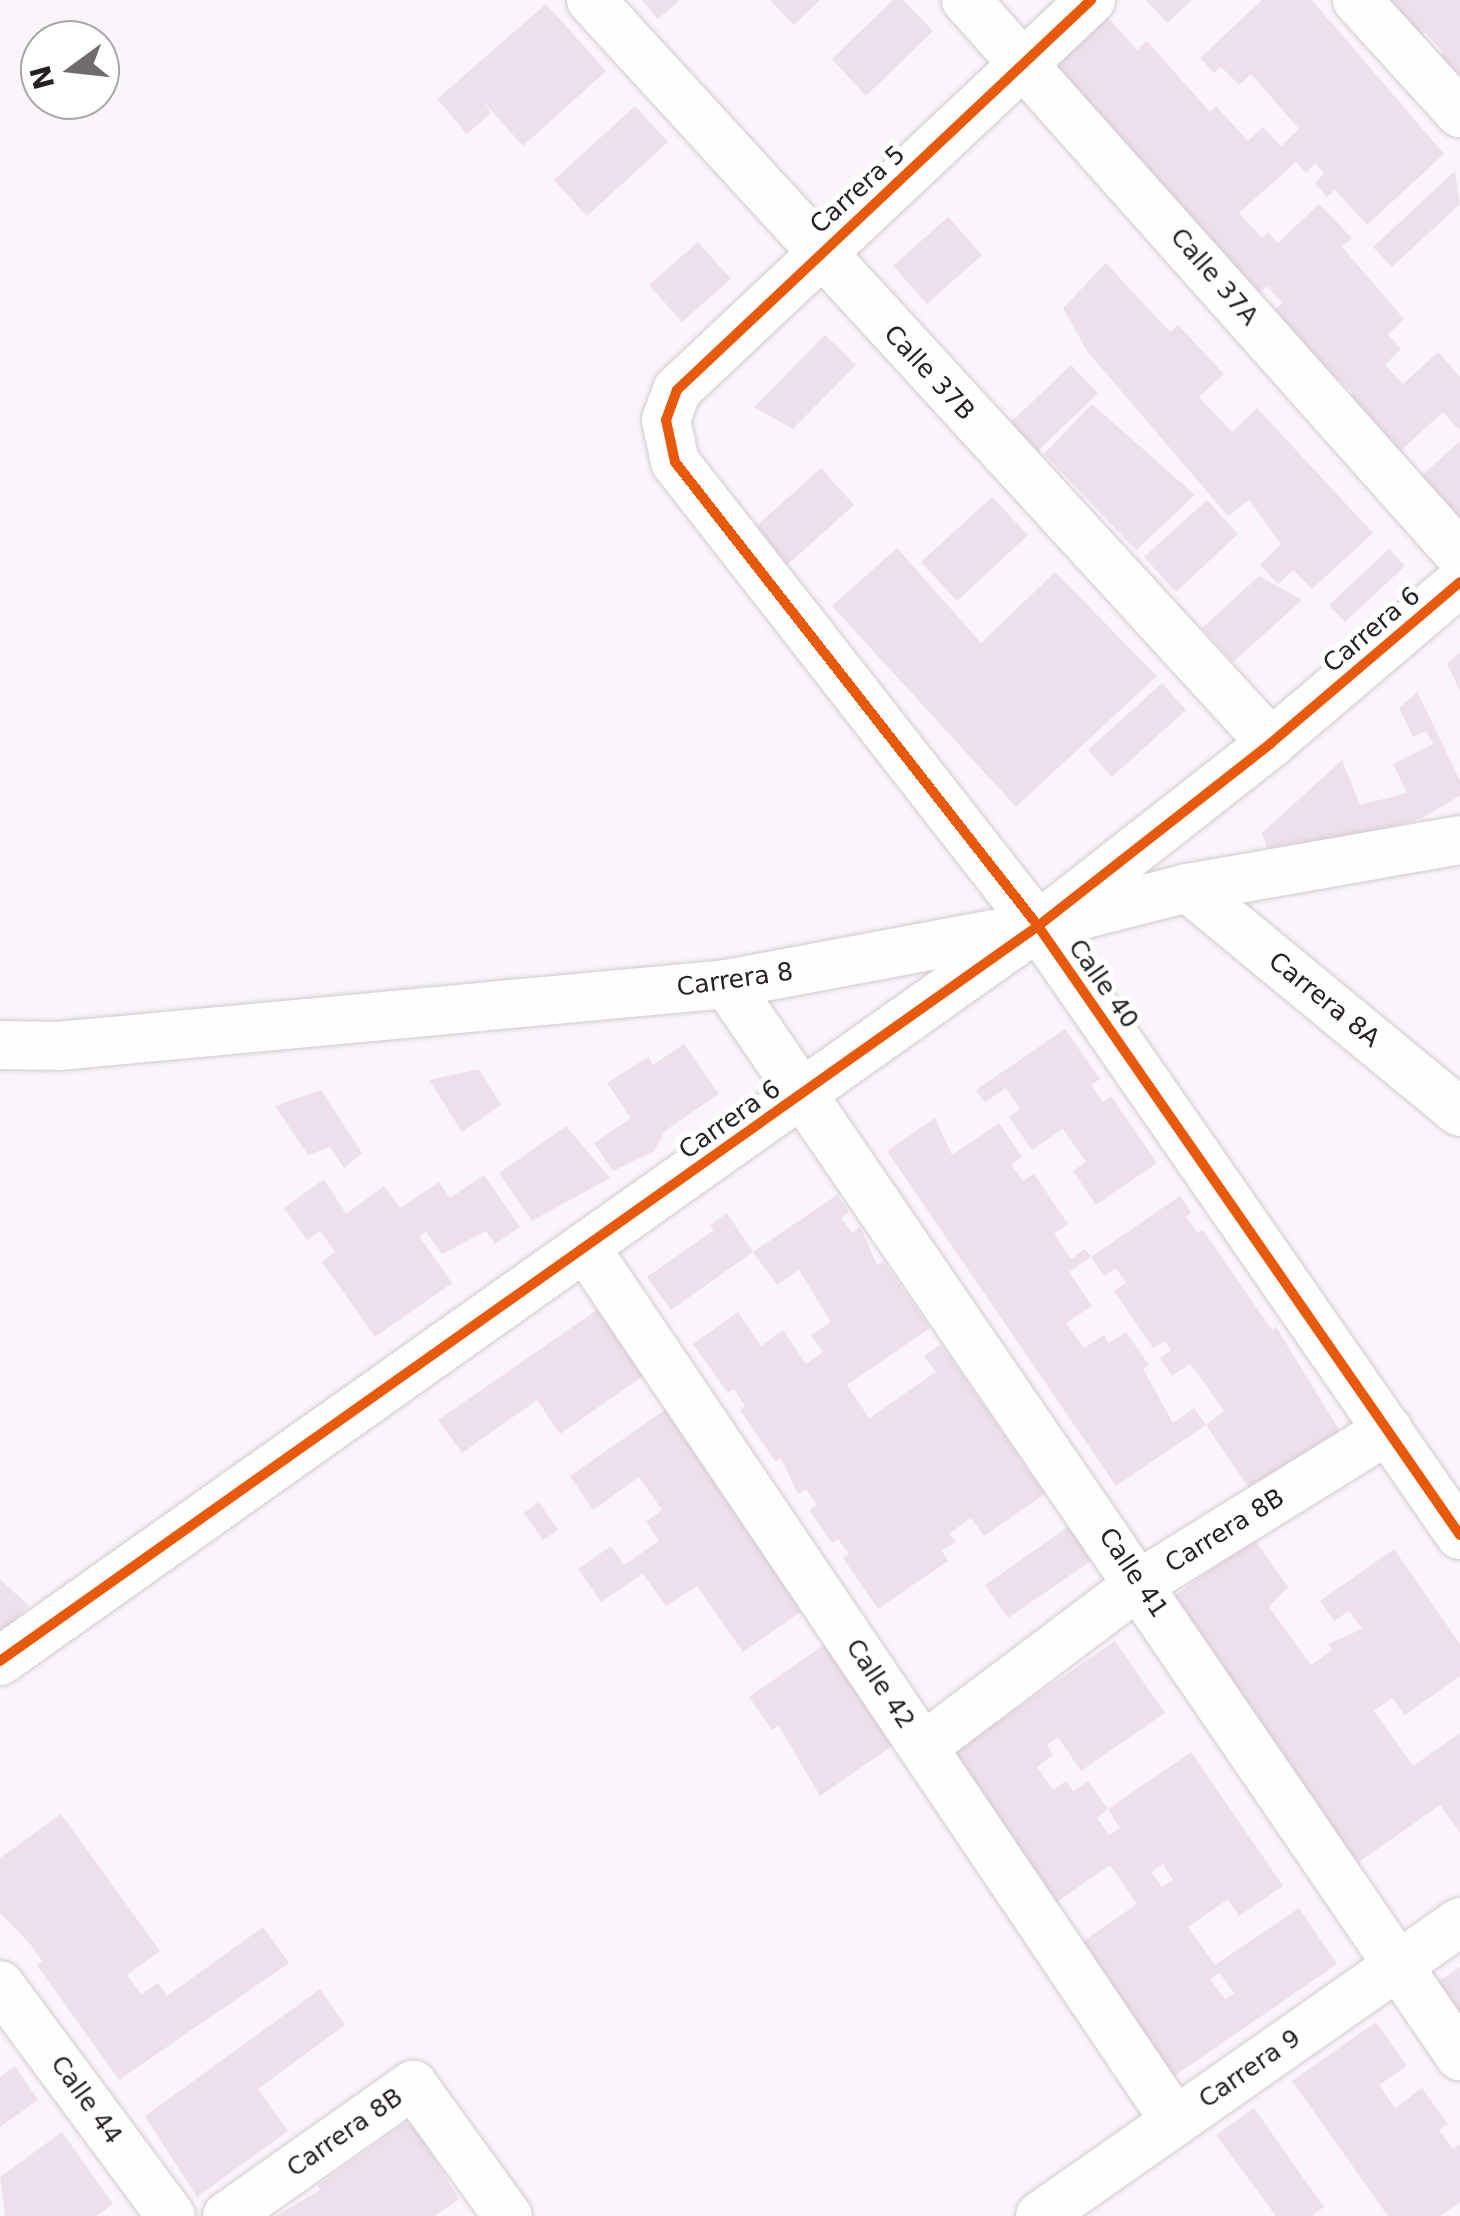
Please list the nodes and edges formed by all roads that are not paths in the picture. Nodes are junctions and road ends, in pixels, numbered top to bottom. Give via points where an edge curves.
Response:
1 (591, 0) edge
2 (966, 0) edge
3 (1091, 0) edge
4 (1357, 0) edge
5 (1027, 65) junction
6 (1460, 112) edge
7 (818, 252) junction
8 (666, 420) joint
9 (1460, 555) edge
10 (1460, 582) edge
11 (1271, 742) junction
12 (1460, 840) edge
13 (1188, 888) junction
14 (1038, 926) junction
15 (727, 984) junction
16 (0, 1045) edge
17 (801, 1094) junction
18 (1460, 1112) edge
19 (585, 1247) junction
20 (1388, 1430) junction
21 (1460, 1536) edge
22 (1141, 1583) junction
23 (0, 1661) edge
24 (923, 1747) junction
25 (1460, 1922) edge
26 (1396, 1968) junction
27 (0, 1984) edge
28 (1460, 2056) edge
29 (1175, 2122) junction
30 (171, 2216) edge
31 (226, 2216) edge
32 (508, 2216) edge
33 (1040, 2216) edge

1 - 7 street, Calle 37B
2 - 5 street, Calle 37A
3 - 5 street, Carrera 5
4 - 6 street
5 - 7 street, Carrera 5
5 - 9 street, Calle 37A
7 - 8 street, Carrera 5 via 677,390
7 - 11 street, Calle 37B
8 - 14 street, Calle 40 via 675,462
10 - 11 street, Carrera 6
11 - 14 street, Carrera 6
12 - 13 street, Carrera 8
13 - 14 street, Carrera 8
13 - 18 street, Carrera 8A
14 - 15 street, Carrera 8
14 - 17 street, Carrera 6
14 - 20 street, Calle 40
15 - 16 street, Carrera 8 via 58,1046
15 - 17 street, Calle 41
17 - 19 street, Carrera 6
17 - 22 street, Calle 41
19 - 23 street, Carrera 6
19 - 24 street, Calle 42
20 - 21 street, Calle 40
20 - 22 street, Carrera 8B
22 - 24 street, Carrera 8B
22 - 26 street, Calle 41
24 - 29 street, Calle 42
25 - 26 street, Carrera 9
26 - 28 street, Calle 41
26 - 29 street, Carrera 9
27 - 30 street, Calle 44
29 - 33 street, Carrera 9
31 - 32 street, Carrera 8B via 414,2085

